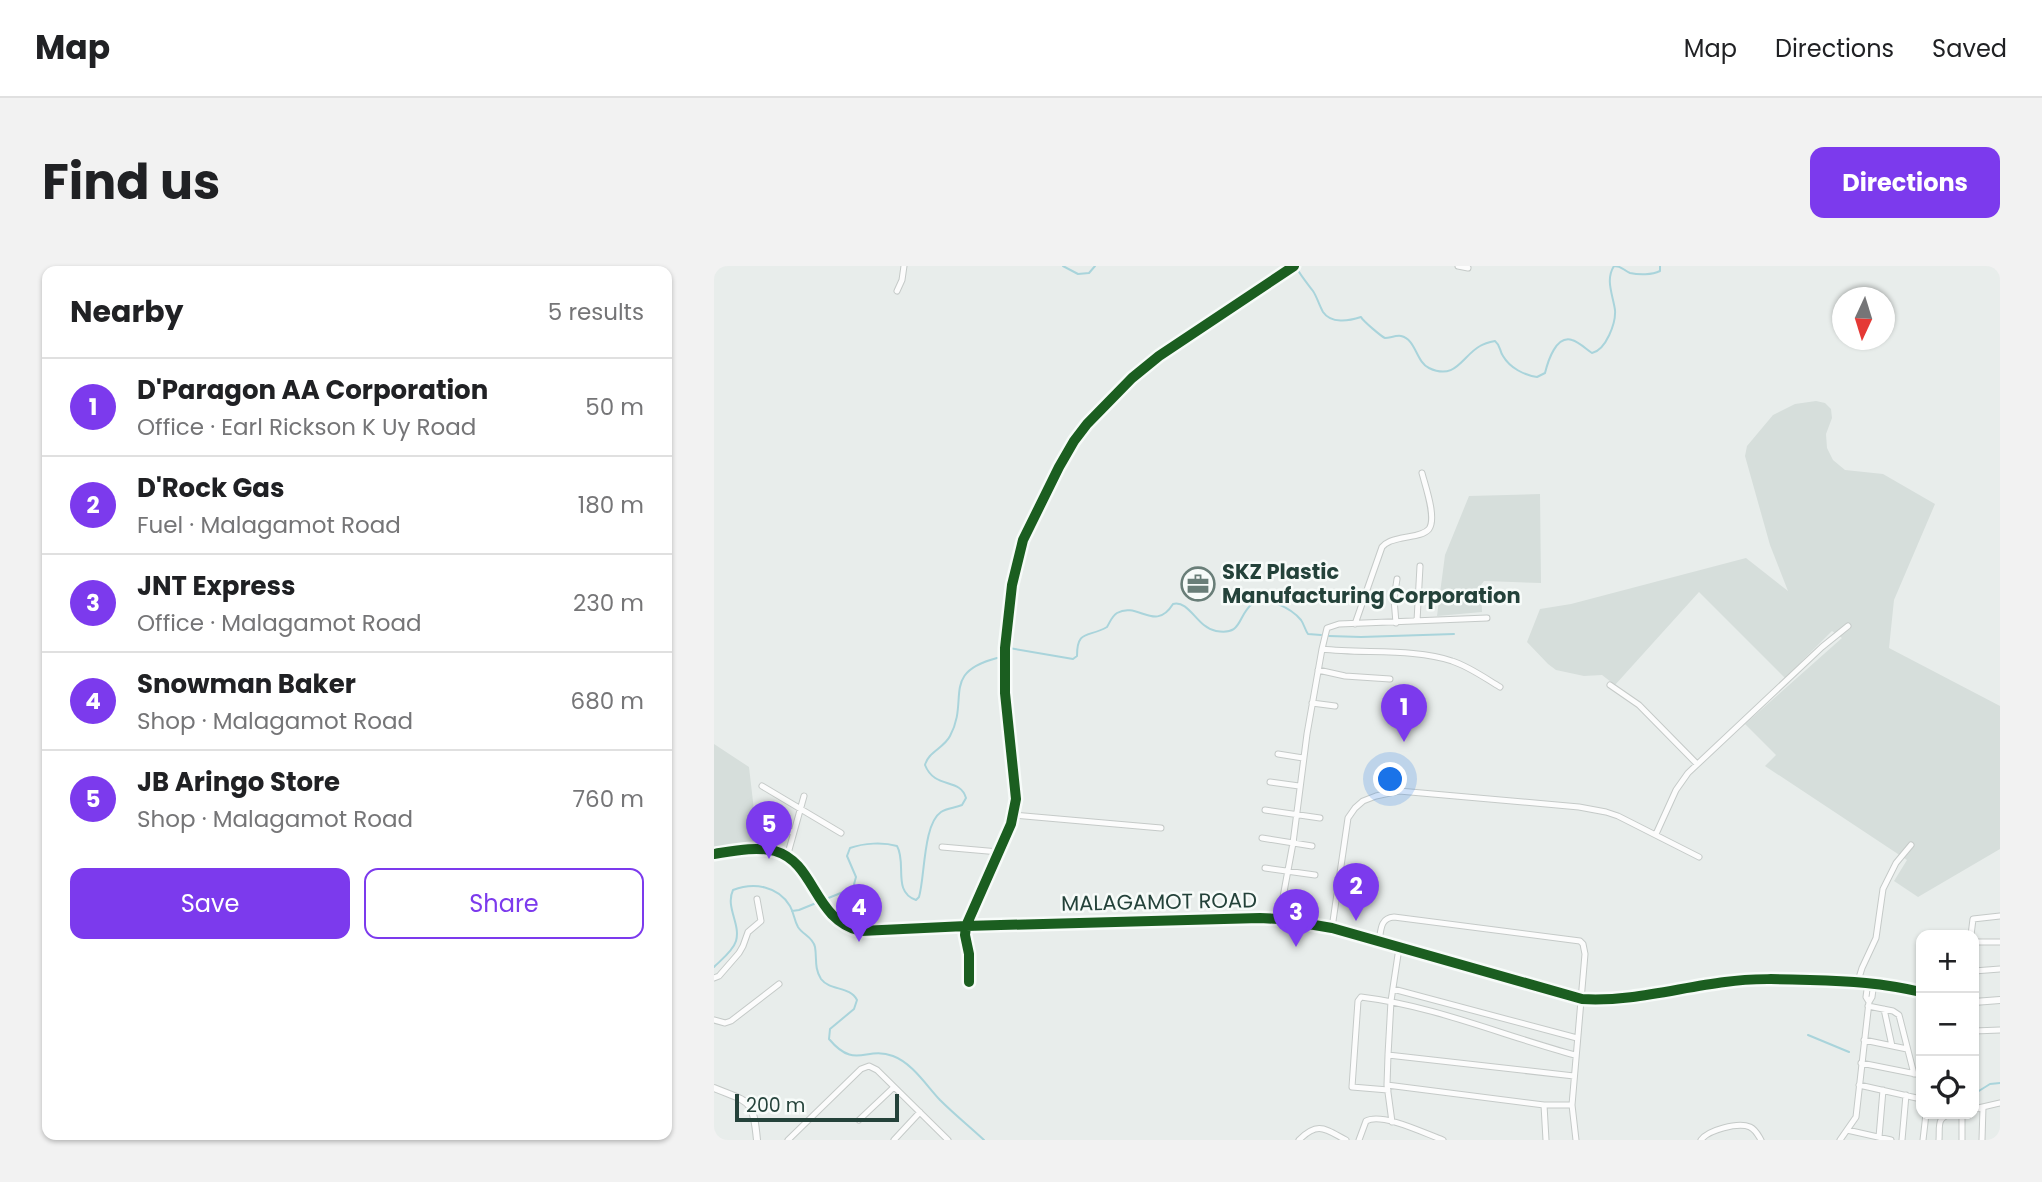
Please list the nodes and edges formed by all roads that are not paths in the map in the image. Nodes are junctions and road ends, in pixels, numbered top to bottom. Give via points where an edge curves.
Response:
1 (904, 266) edge
2 (1458, 266) edge
3 (1293, 267) edge
4 (1468, 268) dead end
5 (897, 291) dead end
6 (1422, 473) dead end
7 (1420, 566) dead end
8 (1397, 579) dead end
9 (1488, 618) dead end
10 (1417, 621) junction
11 (1396, 622) junction
12 (1355, 624) junction
13 (1848, 626) dead end
14 (1322, 649) junction
15 (1318, 670) junction
16 (1390, 679) dead end
17 (1610, 685) dead end
18 (1500, 687) dead end
19 (1312, 703) junction
20 (1335, 706) dead end
21 (1278, 754) dead end
22 (1303, 758) junction
23 (1698, 764) junction
24 (1270, 782) dead end
25 (762, 786) dead end
26 (1299, 786) junction
27 (804, 796) dead end
28 (800, 808) junction
29 (1265, 810) dead end
30 (1297, 814) junction
31 (1014, 815) junction
32 (1320, 818) dead end
33 (769, 825) dead end
34 (1161, 828) dead end
35 (792, 832) junction
36 (841, 833) dead end
37 (1656, 834) junction
38 (1262, 838) dead end
39 (1293, 843) junction
40 (1911, 845) dead end
41 (1312, 846) dead end
42 (942, 847) dead end
43 (999, 852) junction
44 (714, 853) edge
45 (787, 857) junction
46 (1699, 857) dead end
47 (1265, 868) dead end
48 (1288, 871) junction
49 (1315, 875) dead end
50 (757, 899) dead end
51 (2000, 916) edge
52 (1279, 919) junction
53 (967, 926) junction
54 (1332, 928) junction
55 (1972, 930) edge
56 (1379, 942) junction
57 (1979, 942) edge
58 (2000, 942) edge
59 (1399, 948) junction
60 (2000, 969) edge
61 (1979, 971) edge
62 (714, 978) edge
63 (1858, 981) junction
64 (969, 982) dead end
65 (1871, 982) junction
66 (779, 984) dead end
67 (1393, 989) junction
68 (1916, 991) edge
69 (1582, 999) junction
70 (2000, 1000) edge
71 (1391, 1001) junction
72 (1979, 1002) edge
73 (1868, 1004) junction
74 (1884, 1009) junction
75 (714, 1020) edge
76 (2000, 1030) edge
77 (1979, 1031) edge
78 (1577, 1038) junction
79 (1864, 1040) junction
80 (1892, 1046) junction
81 (1908, 1049) junction
82 (1388, 1055) junction
83 (1575, 1055) junction
84 (1861, 1063) junction
85 (1914, 1074) joint
86 (1574, 1076) junction
87 (1859, 1085) junction
88 (894, 1087) junction
89 (714, 1088) edge
90 (1387, 1088) junction
91 (1884, 1090) junction
92 (1906, 1096) junction
93 (1916, 1098) edge
94 (2000, 1103) edge
95 (1544, 1105) junction
96 (1572, 1105) junction
97 (1983, 1107) junction
98 (1979, 1108) edge
99 (920, 1112) junction
100 (1925, 1119) edge
101 (1940, 1119) edge
102 (1962, 1119) edge
103 (859, 1120) dead end
104 (1392, 1122) junction
105 (1847, 1130) junction
106 (1879, 1137) junction
107 (758, 1139) edge
108 (944, 1139) edge
109 (788, 1140) edge
110 (894, 1140) edge
111 (1299, 1140) edge
112 (1346, 1140) edge
113 (1359, 1140) edge
114 (1443, 1140) edge
115 (1546, 1140) edge
116 (1576, 1140) edge
117 (1701, 1140) edge
118 (1761, 1140) edge
119 (1840, 1140) edge
120 (1891, 1140) edge
121 (1902, 1140) edge
122 (1923, 1140) edge
123 (1939, 1140) edge
124 (1962, 1140) edge
125 (1982, 1140) edge

1 - 5 street
2 - 4 street
3 - 31 street via 1132,378 1074,441 1028,527 1006,628
6 - 12 street via 1431,524 1420,534 1382,547
7 - 10 street
8 - 11 street
9 - 10 street
10 - 11 street
11 - 12 street
12 - 14 street via 1328,628
13 - 23 street
14 - 15 street
14 - 18 street via 1443,658
15 - 16 street
15 - 19 street
17 - 23 street via 1639,705
19 - 20 street
19 - 22 street
21 - 22 street
22 - 26 street
23 - 37 street via 1676,790
24 - 26 street
25 - 28 street
26 - 30 street
27 - 28 street
28 - 35 street
28 - 36 street
29 - 30 street
30 - 32 street
30 - 39 street
31 - 34 street
31 - 43 street
33 - 35 street
35 - 45 street
37 - 46 street
37 - 54 street via 1606,812 1578,807 1408,791 1376,796 1358,805 1348,818
38 - 39 street
39 - 41 street
39 - 48 street
40 - 63 street via 1883,889 1876,937
42 - 43 street
43 - 53 street
44 - 45 street via 757,849
45 - 53 street, MALAGAMOT ROAD via 827,909 849,927 868,932
47 - 48 street
48 - 49 street
48 - 52 street
50 - 62 street via 760,923
51 - 55 street via 1975,918
52 - 53 street, MALAGAMOT ROAD
52 - 54 street, MALAGAMOT ROAD
53 - 64 street
54 - 56 street, MALAGAMOT ROAD
56 - 59 street, MALAGAMOT ROAD
56 - 69 street via 1384,921 1394,917 1580,941 1585,954
57 - 58 street
59 - 67 street
59 - 69 street, MALAGAMOT ROAD
60 - 61 street
63 - 65 street, MALAGAMOT ROAD
63 - 69 street, MALAGAMOT ROAD via 1757,979
65 - 68 street, MALAGAMOT ROAD
65 - 73 street
66 - 75 street via 736,1019
67 - 71 street
67 - 78 street
69 - 78 street
70 - 72 street
71 - 82 street
71 - 83 street
71 - 90 street via 1358,999 1352,1086
73 - 74 street
73 - 79 street
74 - 80 street
74 - 81 street via 1899,1015
76 - 77 street
78 - 83 street
79 - 80 street
79 - 84 street
80 - 81 street
81 - 85 street
82 - 86 street
82 - 90 street
83 - 86 street
84 - 85 street
84 - 87 street
86 - 96 street
87 - 91 street
87 - 105 street via 1856,1117
88 - 99 street
88 - 103 street
88 - 109 street via 866,1066
89 - 107 street via 749,1104
90 - 95 street
90 - 104 street
91 - 92 street
91 - 106 street
92 - 93 street
92 - 121 street
94 - 97 street
95 - 96 street
95 - 115 street
96 - 116 street
97 - 98 street
97 - 125 street
99 - 108 street
99 - 110 street
100 - 122 street
101 - 123 street
102 - 124 street
104 - 113 street via 1368,1120
104 - 114 street
105 - 106 street
105 - 119 street
106 - 120 street
111 - 112 street via 1320,1128
117 - 118 street via 1708,1132 1744,1126 1755,1130

